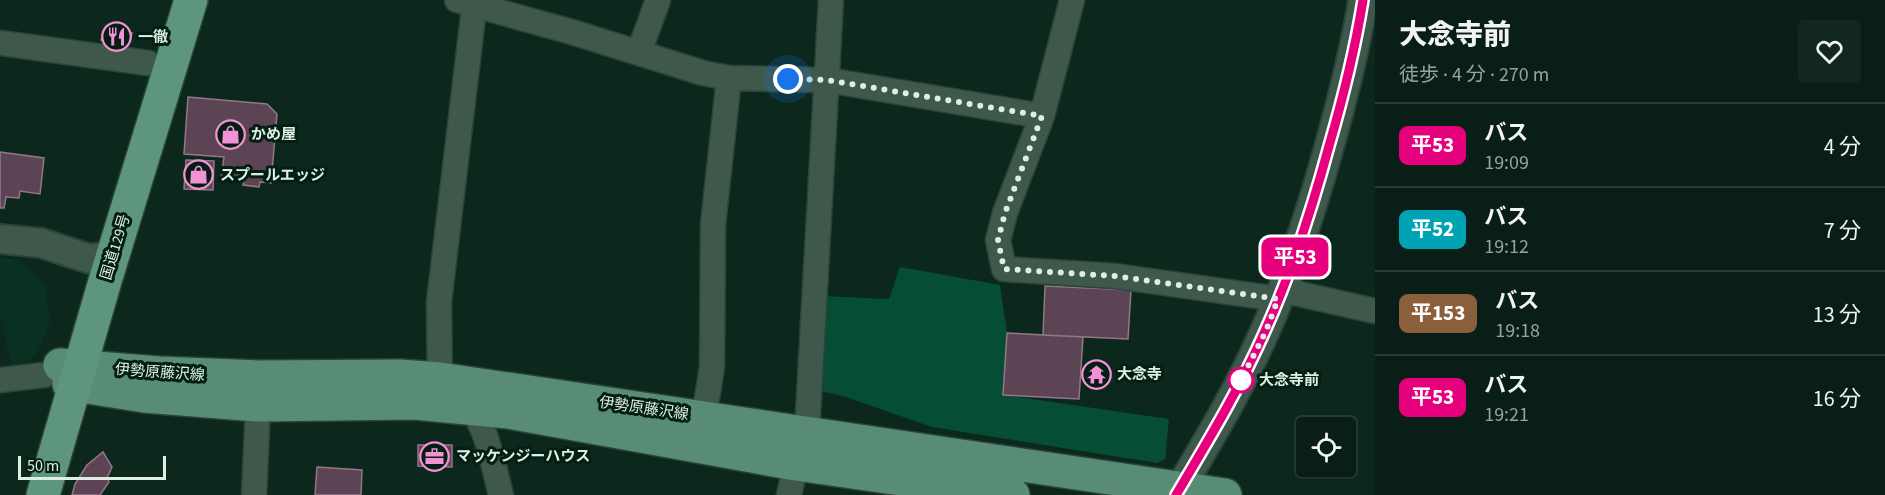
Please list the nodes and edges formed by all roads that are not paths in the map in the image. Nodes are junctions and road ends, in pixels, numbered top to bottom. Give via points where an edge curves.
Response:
1 (167, 0) edge
2 (191, 0) edge
3 (658, 0) edge
4 (831, 0) edge
5 (1071, 0) edge
6 (1363, 0) edge
7 (469, 2) edge
8 (0, 43) edge
9 (639, 52) junction
10 (148, 63) junction
11 (729, 78) junction
12 (827, 80) junction
13 (1042, 116) junction
14 (0, 239) edge
15 (102, 265) junction
16 (1280, 295) junction
17 (1375, 311) edge
18 (63, 374) junction
19 (0, 380) edge
20 (440, 392) junction
21 (258, 405) junction
22 (473, 407) junction
23 (704, 417) junction
24 (807, 432) junction
25 (792, 479) edge
26 (1178, 492) edge
27 (21, 495) edge
28 (43, 495) edge
29 (254, 495) edge
30 (501, 495) edge
31 (1013, 495) edge
32 (1225, 495) edge

1 - 10 highway, 国道129号
2 - 15 highway, 国道129号
3 - 9 street
4 - 12 street
5 - 13 street
6 - 16 street via 1343,97 1303,235
7 - 9 street
7 - 20 street via 439,302
8 - 10 street
9 - 11 street via 703,74
10 - 15 highway, 国道129号
11 - 12 street
11 - 23 street via 713,225 712,367
12 - 13 street
12 - 24 street
13 - 16 street via 998,240 1004,269 1114,276
14 - 15 street via 41,243
15 - 18 highway, 国道129号
16 - 17 street
16 - 26 street via 1221,420
18 - 19 street
18 - 20 main road, 伊勢原藤沢線 via 400,376
18 - 21 main road, 伊勢原藤沢線 via 144,396
18 - 27 highway, 国道129号
18 - 28 highway, 国道129号
20 - 21 main road, 伊勢原藤沢線 via 416,403
20 - 22 main road, 伊勢原藤沢線
20 - 23 main road, 伊勢原藤沢線
21 - 29 street
22 - 25 main road, 伊勢原藤沢線
22 - 30 street via 488,444
23 - 24 main road, 伊勢原藤沢線
24 - 26 main road, 伊勢原藤沢線
25 - 31 main road, 伊勢原藤沢線
26 - 32 main road, 伊勢原藤沢線

